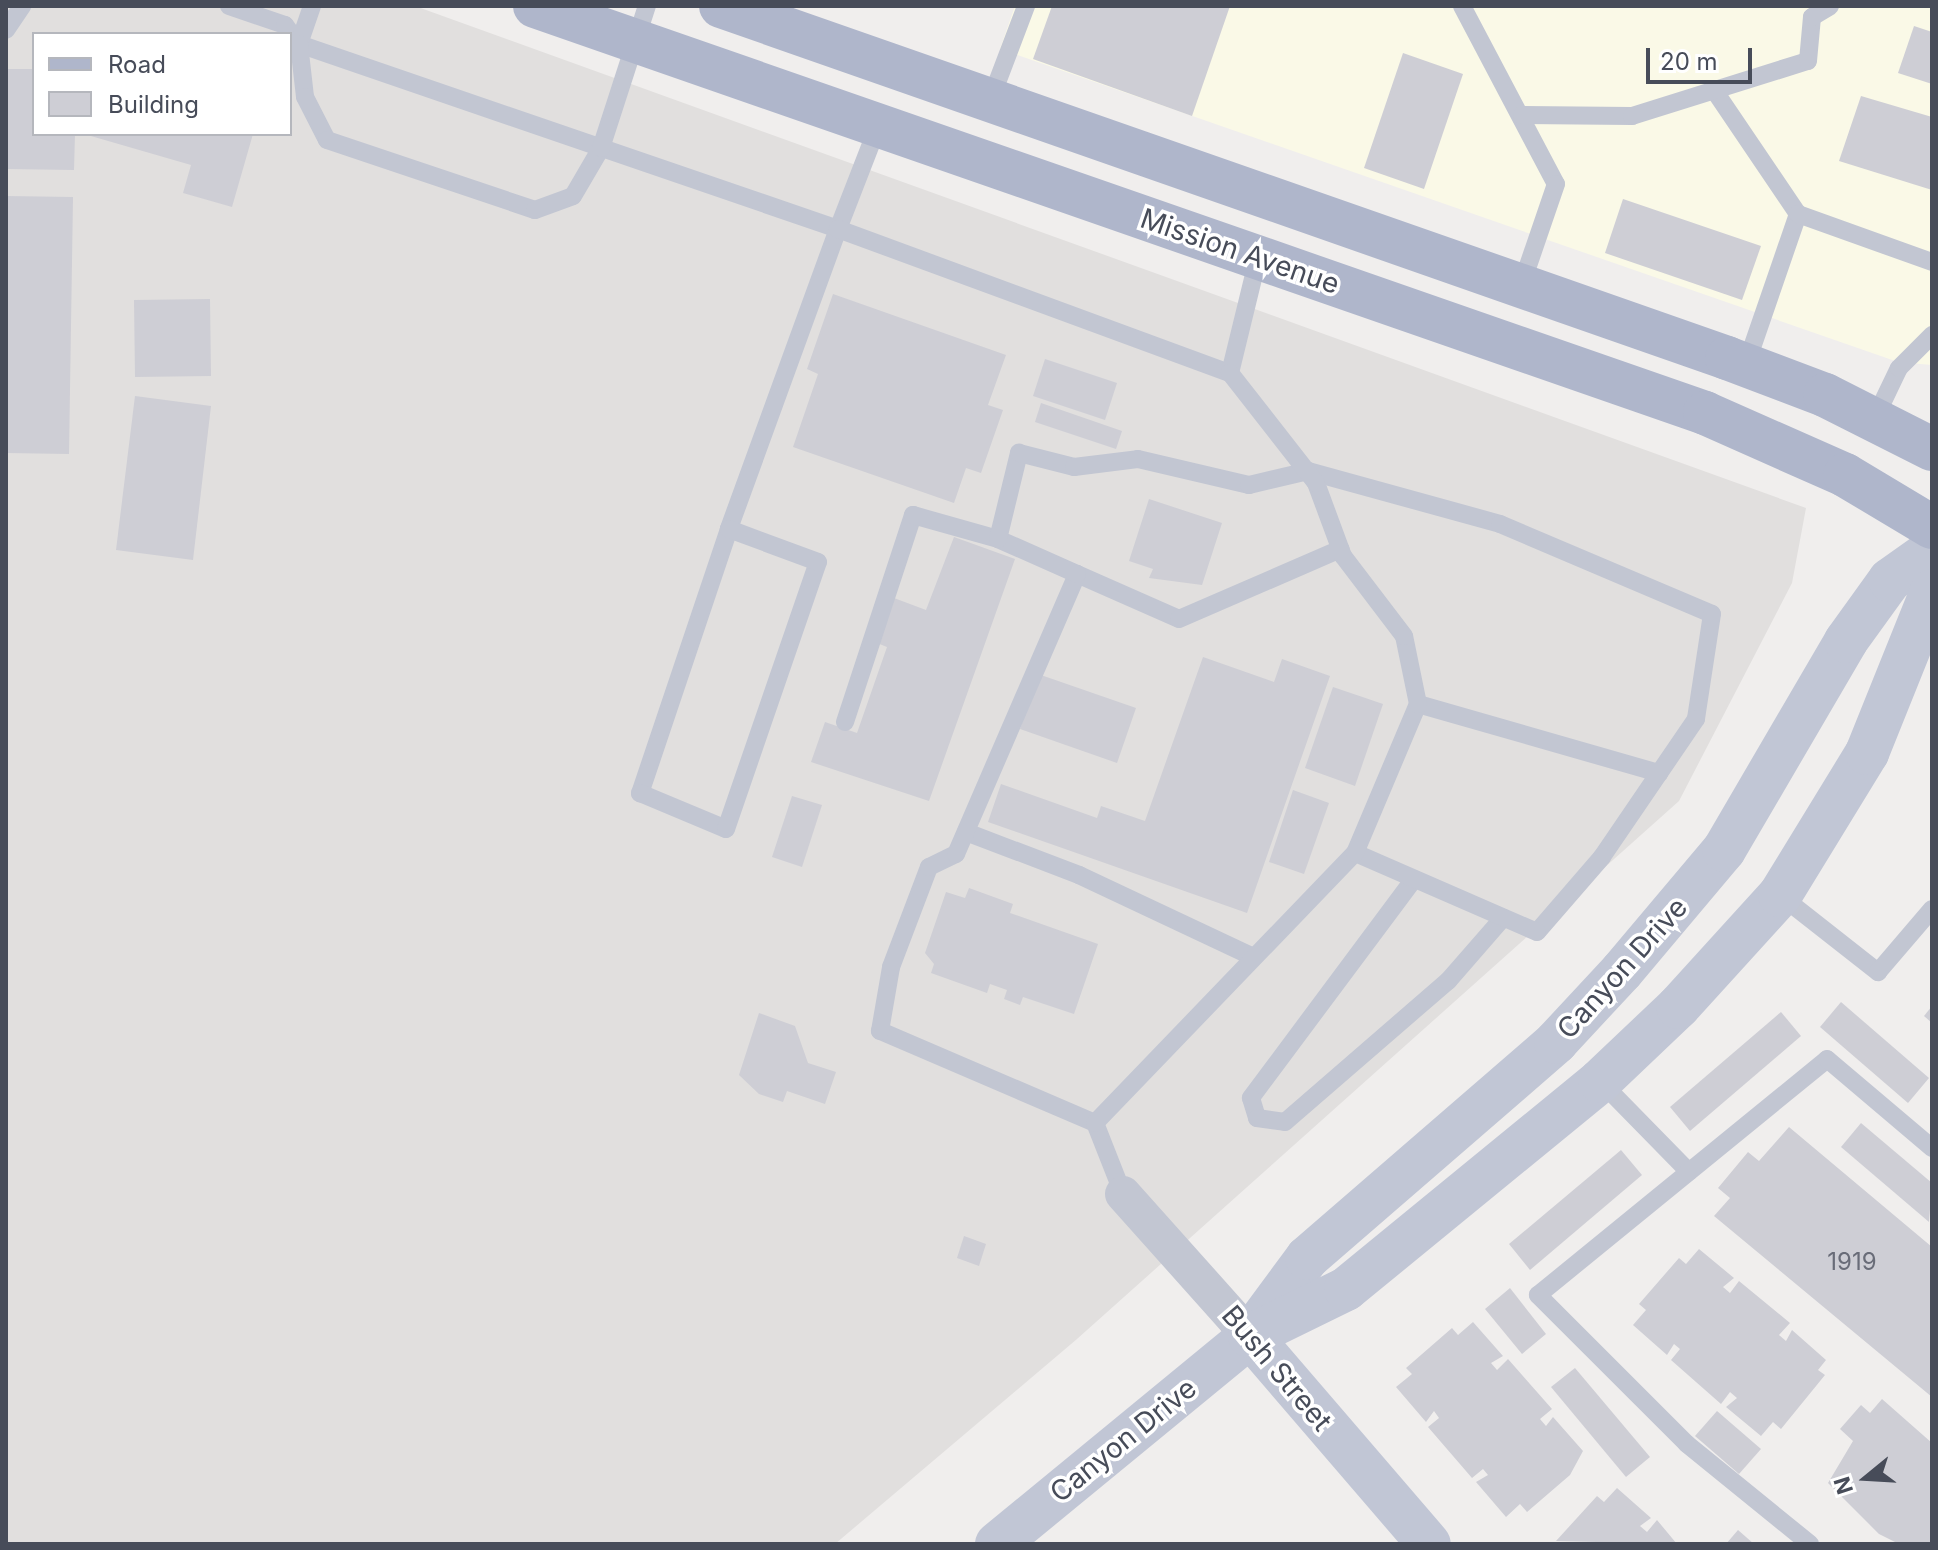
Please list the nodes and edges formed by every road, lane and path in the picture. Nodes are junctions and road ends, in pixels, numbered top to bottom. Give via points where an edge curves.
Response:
1 (22, 6) edge
2 (229, 6) edge
3 (312, 6) edge
4 (535, 6) edge
5 (721, 6) edge
6 (1026, 6) edge
7 (1462, 6) edge
8 (1830, 6) edge
9 (642, 24) edge
10 (6, 30) edge
11 (290, 32) edge
12 (292, 34) edge
13 (299, 44) junction
14 (1714, 90) junction
15 (990, 101) junction
16 (1522, 115) junction
17 (878, 126) junction
18 (601, 148) junction
19 (1798, 214) junction
20 (838, 229) junction
21 (1258, 258) junction
22 (1932, 262) edge
23 (1521, 286) junction
24 (1932, 335) edge
25 (1746, 365) junction
26 (1230, 373) junction
27 (1875, 418) junction
28 (1932, 449) edge
29 (1308, 471) junction
30 (1932, 527) edge
31 (729, 529) junction
32 (998, 539) junction
33 (1341, 549) junction
34 (1932, 550) edge
35 (1077, 574) junction
36 (1932, 591) edge
37 (1418, 704) junction
38 (845, 722) dead end
39 (1659, 773) junction
40 (966, 832) junction
41 (1355, 853) junction
42 (1414, 879) junction
43 (1780, 895) junction
44 (1932, 909) edge
45 (1503, 918) junction
46 (1253, 957) junction
47 (1600, 1081) junction
48 (1095, 1123) junction
49 (1932, 1148) edge
50 (1689, 1172) junction
51 (1123, 1194) joint
52 (1250, 1336) junction
53 (997, 1544) edge
54 (1429, 1544) edge
55 (1810, 1544) edge

1 - 10 lane
2 - 11 lane via 285,25
3 - 13 lane
4 - 9 main road, Mission Avenue
5 - 15 main road, Mission Avenue
6 - 15 lane
7 - 16 lane
8 - 14 lane via 1812,17 1808,61
9 - 17 main road, Mission Avenue
9 - 18 lane
12 - 13 lane
13 - 18 lane
13 - 18 lane via 305,97 327,140 535,210 573,196
14 - 16 lane via 1632,116
14 - 19 lane
15 - 23 main road, Mission Avenue
16 - 23 lane via 1556,184
17 - 20 lane
17 - 21 main road, Mission Avenue
18 - 20 lane
19 - 22 lane
19 - 25 lane
20 - 26 lane
20 - 31 lane
21 - 26 lane
21 - 30 main road, Mission Avenue via 1705,413 1845,475
23 - 25 main road, Mission Avenue
24 - 27 lane via 1899,368
25 - 27 main road, Mission Avenue
26 - 29 lane
27 - 28 main road, Mission Avenue
29 - 32 lane via 1249,485 1138,459 1074,467 1019,453
29 - 33 lane
29 - 39 lane via 1500,524 1712,614 1696,719
31 - 31 lane via 640,793 726,829 818,562
32 - 35 lane
32 - 38 lane via 913,515
33 - 35 lane via 1179,619
33 - 37 lane via 1404,636
34 - 52 main road, Canyon Drive via 1890,580 1846,641 1724,850 1622,971 1556,1042 1307,1258
35 - 40 lane
36 - 43 main road, Canyon Drive via 1867,753
37 - 39 lane
37 - 41 lane
39 - 45 lane via 1602,857 1537,932
40 - 46 lane via 1079,875
40 - 48 lane via 956,854 929,867 891,967 880,1031
41 - 42 lane
41 - 46 lane
42 - 45 lane
42 - 45 lane via 1251,1098 1257,1118 1285,1122 1448,981
43 - 44 lane via 1878,972
43 - 47 main road, Canyon Drive
46 - 48 lane
47 - 50 lane
47 - 52 main road, Canyon Drive via 1346,1289
48 - 51 lane
49 - 50 lane via 1827,1059
50 - 55 lane via 1538,1295 1687,1444
51 - 52 street, Bush Street
52 - 53 main road, Canyon Drive
52 - 54 main road, Bush Street

